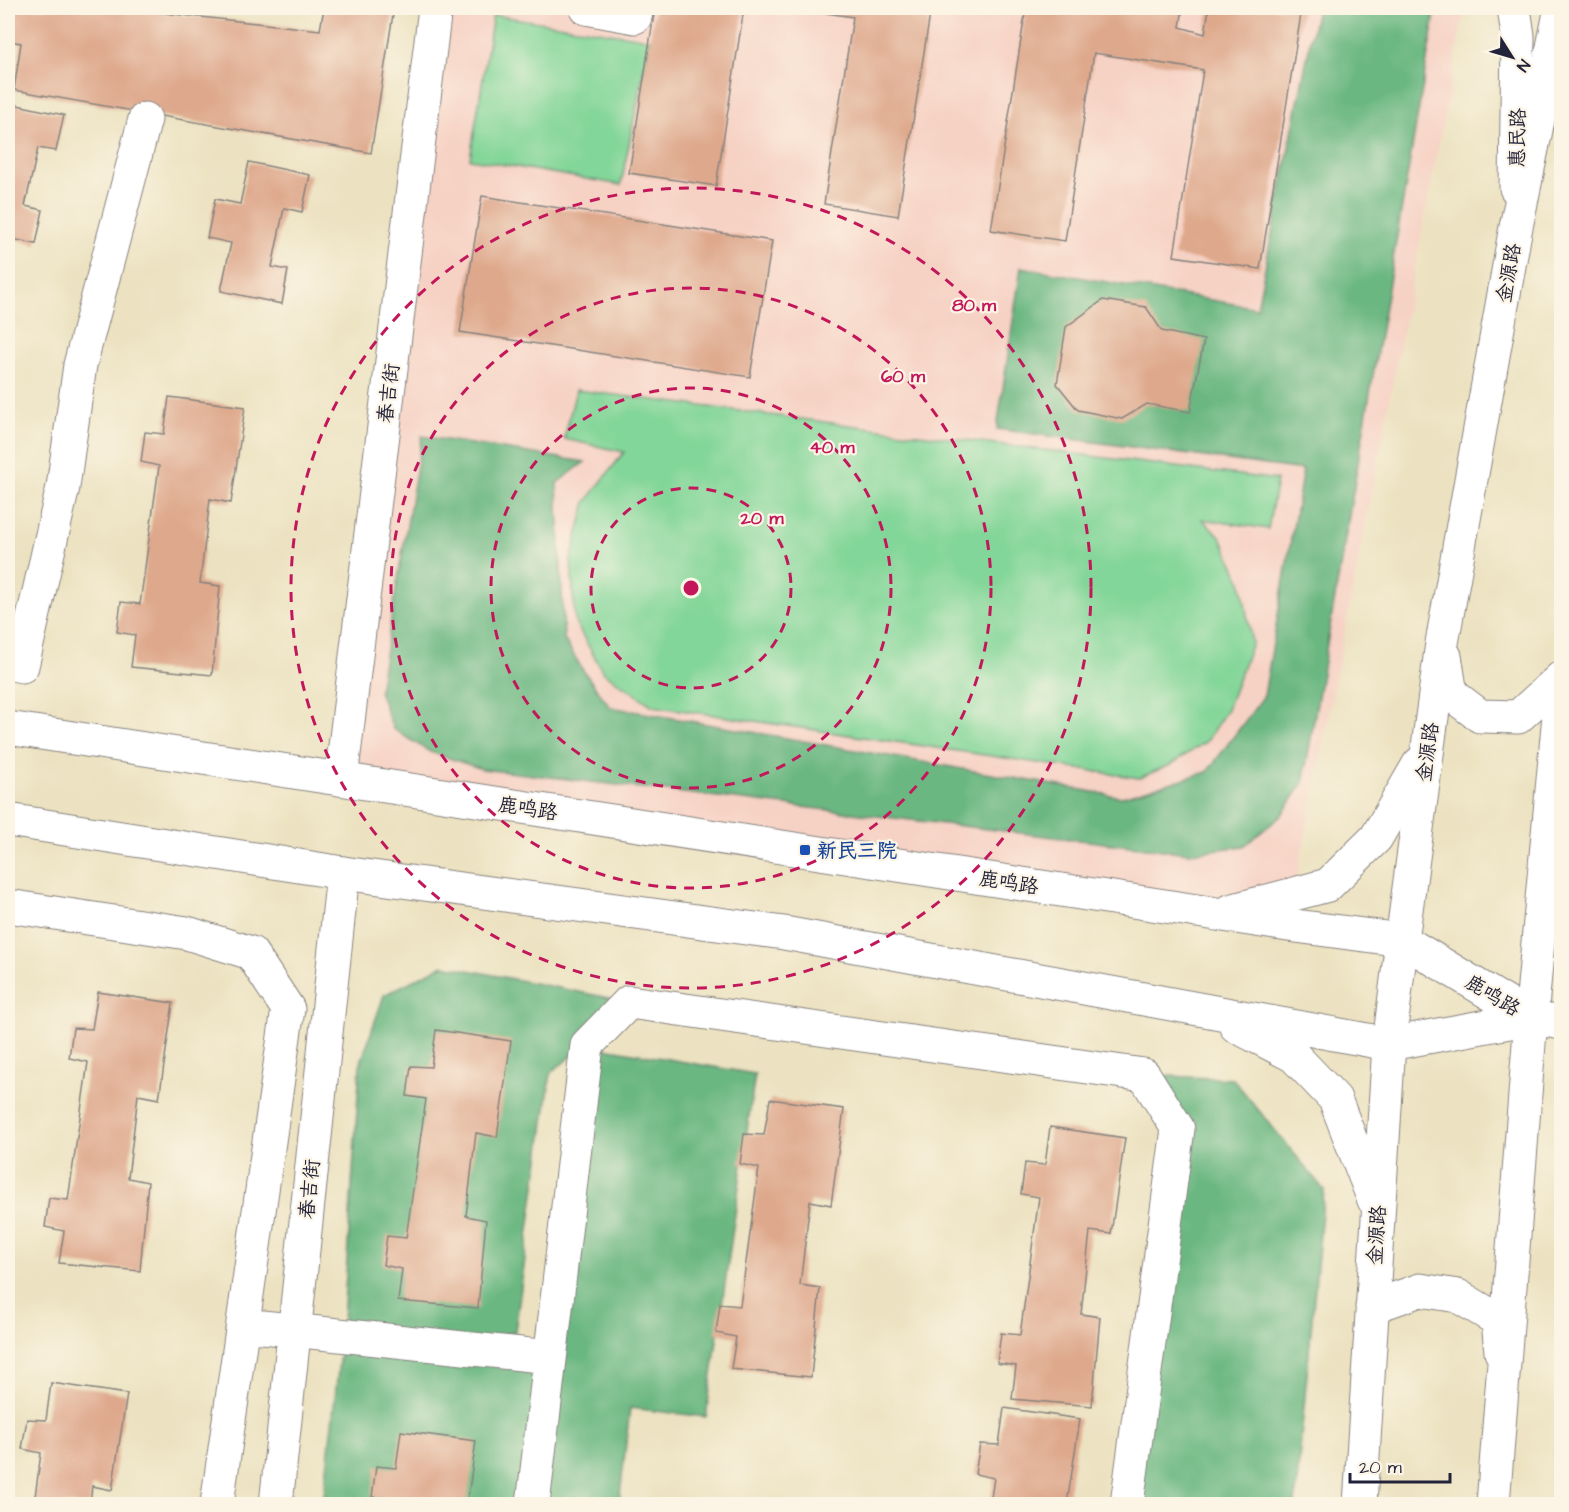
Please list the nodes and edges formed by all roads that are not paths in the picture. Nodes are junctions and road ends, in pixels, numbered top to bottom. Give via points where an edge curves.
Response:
1 (435, 8) edge
2 (586, 8) edge
3 (637, 8) edge
4 (1514, 8) edge
5 (1561, 8) edge
6 (145, 119) dead end
7 (1515, 232) junction
8 (1442, 643) junction
9 (8, 663) edge
10 (1562, 677) edge
11 (1562, 682) edge
12 (8, 728) edge
13 (1427, 749) junction
14 (341, 779) junction
15 (8, 820) edge
16 (343, 873) junction
17 (8, 906) edge
18 (1219, 914) junction
19 (1402, 940) junction
20 (1205, 1010) junction
21 (1546, 1021) edge
22 (1389, 1044) junction
23 (1378, 1209) junction
24 (1372, 1307) junction
25 (243, 1325) junction
26 (294, 1331) junction
27 (550, 1357) junction
28 (1503, 1383) junction
29 (217, 1504) edge
30 (276, 1504) edge
31 (533, 1504) edge
32 (1127, 1504) edge
33 (1360, 1504) edge
34 (1493, 1504) edge

1 - 14 main road, 春吉街
2 - 3 main road via 636,17
4 - 7 main road, 惠民路 via 1518,36
5 - 7 main road, 金源路
6 - 9 main road via 80,365 63,487 21,666
7 - 8 main road, 金源路
8 - 10 main road via 1451,694 1480,716 1518,717
8 - 13 main road, 金源路
11 - 21 main road
12 - 14 main road, 鹿鸣路
13 - 18 main road via 1376,838 1328,885
13 - 19 main road, 金源路
14 - 18 main road, 鹿鸣路
15 - 16 main road, 鹿鸣路
16 - 20 main road, 鹿鸣路 via 784,933
16 - 26 main road, 春吉街
17 - 25 main road via 187,933 251,953 288,1009
18 - 19 main road, 鹿鸣路
19 - 21 main road, 鹿鸣路
19 - 22 main road, 金源路
20 - 22 main road, 鹿鸣路
20 - 23 main road via 1294,1056 1335,1099
21 - 22 main road, 鹿鸣路
21 - 28 main road
22 - 23 main road, 金源路
23 - 24 main road, 金源路
24 - 28 main road via 1420,1290 1458,1296 1498,1320
24 - 33 main road, 金源路
25 - 26 main road
25 - 29 main road
26 - 27 main road
26 - 30 main road, 春吉街
27 - 31 main road
27 - 32 main road via 587,1045 629,1002 1144,1075 1178,1129
28 - 34 main road

